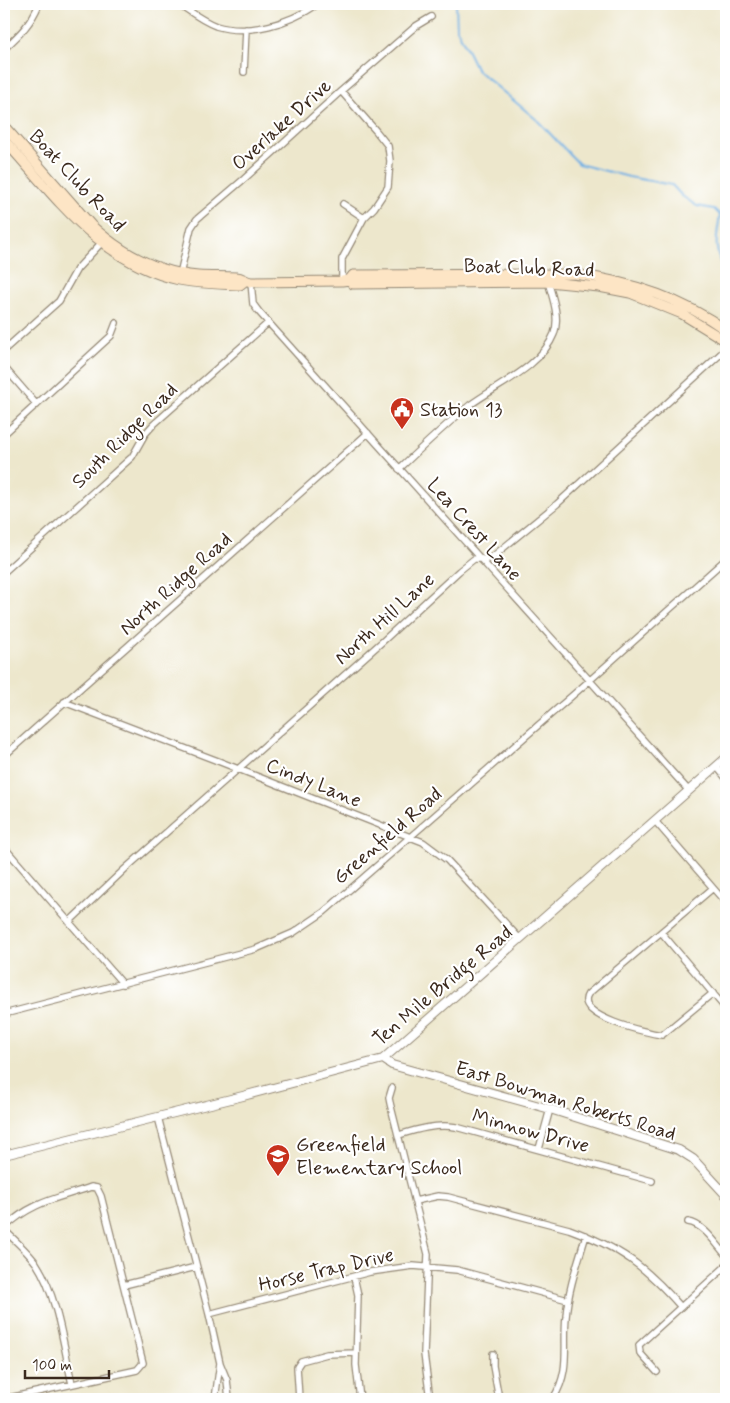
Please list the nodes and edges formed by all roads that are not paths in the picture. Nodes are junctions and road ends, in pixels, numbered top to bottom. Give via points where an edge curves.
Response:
1 (39, 4) edge
2 (179, 4) edge
3 (318, 4) edge
4 (431, 17) dead end
5 (246, 29) junction
6 (4, 50) edge
7 (244, 72) dead end
8 (340, 91) junction
9 (4, 126) edge
10 (4, 140) edge
11 (343, 204) dead end
12 (364, 218) junction
13 (103, 240) junction
14 (180, 274) junction
15 (346, 280) junction
16 (248, 281) junction
17 (548, 282) junction
18 (116, 323) dead end
19 (268, 323) junction
20 (726, 330) edge
21 (726, 341) edge
22 (726, 349) edge
23 (4, 350) edge
24 (4, 367) edge
25 (36, 405) junction
26 (368, 433) junction
27 (4, 434) edge
28 (399, 469) junction
29 (480, 559) junction
30 (726, 559) edge
31 (4, 572) edge
32 (589, 681) junction
33 (64, 702) junction
34 (4, 756) edge
35 (726, 758) edge
36 (717, 767) junction
37 (239, 769) junction
38 (726, 778) edge
39 (689, 791) junction
40 (655, 821) junction
41 (409, 837) junction
42 (4, 847) edge
43 (713, 888) junction
44 (726, 903) edge
45 (68, 922) junction
46 (661, 932) junction
47 (520, 940) junction
48 (123, 984) junction
49 (713, 993) junction
50 (726, 1009) edge
51 (4, 1014) edge
52 (383, 1059) junction
53 (392, 1088) dead end
54 (550, 1109) junction
55 (158, 1117) junction
56 (399, 1135) junction
57 (539, 1149) junction
58 (4, 1155) edge
59 (652, 1181) dead end
60 (726, 1195) edge
61 (415, 1200) junction
62 (688, 1222) dead end
63 (4, 1229) edge
64 (586, 1235) junction
65 (726, 1255) edge
66 (196, 1266) junction
67 (428, 1266) junction
68 (726, 1266) edge
69 (354, 1277) junction
70 (124, 1285) junction
71 (568, 1300) junction
72 (681, 1307) junction
73 (209, 1314) junction
74 (356, 1353) junction
75 (493, 1354) dead end
76 (220, 1363) junction
77 (657, 1372) dead end
78 (72, 1384) junction
79 (4, 1397) edge
80 (215, 1399) edge
81 (229, 1399) edge
82 (299, 1399) edge
83 (360, 1399) edge
84 (430, 1399) edge
85 (499, 1399) edge
86 (553, 1399) edge

1 - 6 street via 28,26
2 - 5 street via 215,26
3 - 5 street via 279,22
4 - 8 street, Overlake Drive
5 - 7 street
8 - 12 street via 388,146 388,187
8 - 14 street, Overlake Drive via 197,219 191,228
9 - 13 main road, Boat Club Road
10 - 13 main road, Boat Club Road via 73,217
11 - 12 street
12 - 15 street via 342,259
13 - 14 main road, Boat Club Road via 157,267
13 - 16 main road, Boat Club Road via 121,258 156,274 194,283 240,285
13 - 23 street via 77,269 59,301
14 - 16 main road, Boat Club Road via 238,277
15 - 16 main road, Boat Club Road
15 - 17 main road, Boat Club Road via 353,284
15 - 20 main road, Boat Club Road via 353,275 550,273 598,277 647,289 697,312
16 - 19 street, Lea Crest Lane via 253,304
17 - 21 main road, Boat Club Road via 630,293 682,314
17 - 28 street via 556,310 555,332 547,348 523,370 454,418
18 - 25 street via 111,336
19 - 26 street, Lea Crest Lane
19 - 31 street, South Ridge Road via 153,425 132,457
22 - 29 street, North Hill Lane via 557,504 491,558
24 - 25 street
25 - 27 street
26 - 28 street, Lea Crest Lane
26 - 33 street, North Ridge Road
28 - 29 street, Lea Crest Lane
29 - 32 street, Lea Crest Lane
29 - 37 street, North Hill Lane via 474,559 459,571
30 - 32 street, Greenfield Road
32 - 39 street, Lea Crest Lane
32 - 41 street, Greenfield Road
33 - 34 street, North Ridge Road
33 - 37 street, Cindy Lane
35 - 36 street, Ten Mile Bridge Road
36 - 38 street
36 - 39 street, Ten Mile Bridge Road
37 - 41 street, Cindy Lane
37 - 45 street, North Hill Lane
39 - 40 street, Ten Mile Bridge Road
40 - 43 street
40 - 47 street, Ten Mile Bridge Road
41 - 47 street, Cindy Lane via 423,842 446,860
41 - 48 street, Greenfield Road via 324,912 293,933 256,949
42 - 45 street
43 - 44 street
43 - 46 street
45 - 48 street
46 - 49 street
46 - 49 street via 588,994 588,1005 600,1016 615,1022 662,1034
47 - 52 street, Ten Mile Bridge Road
48 - 51 street, Greenfield Road
49 - 50 street
52 - 54 street, East Bowman Roberts Road via 392,1065
52 - 55 street, Ten Mile Bridge Road
53 - 56 street via 389,1098
54 - 57 street
54 - 60 street, East Bowman Roberts Road via 679,1150 693,1159
55 - 58 street, Ten Mile Bridge Road
55 - 66 street
56 - 57 street, Minnow Drive via 427,1127 447,1126
56 - 61 street
57 - 59 street, Minnow Drive
61 - 64 street via 438,1196 455,1198
61 - 67 street via 426,1241
62 - 65 street via 702,1228
63 - 70 street via 41,1202 97,1188
63 - 78 street via 28,1254 43,1276 54,1305
64 - 71 street
64 - 72 street via 639,1265
66 - 70 street
66 - 73 street
67 - 69 street, Horse Trap Drive via 384,1270
67 - 71 street, Horse Trap Drive via 470,1273
67 - 84 street via 424,1354
68 - 72 street
69 - 73 street, Horse Trap Drive
69 - 74 street via 358,1294
70 - 78 street via 142,1366 137,1370
71 - 86 street via 565,1371
72 - 77 street via 639,1345 640,1353
73 - 76 street
74 - 82 street via 327,1354 301,1361 297,1367
74 - 83 street
75 - 85 street
76 - 80 street
76 - 81 street via 227,1380
78 - 79 street

